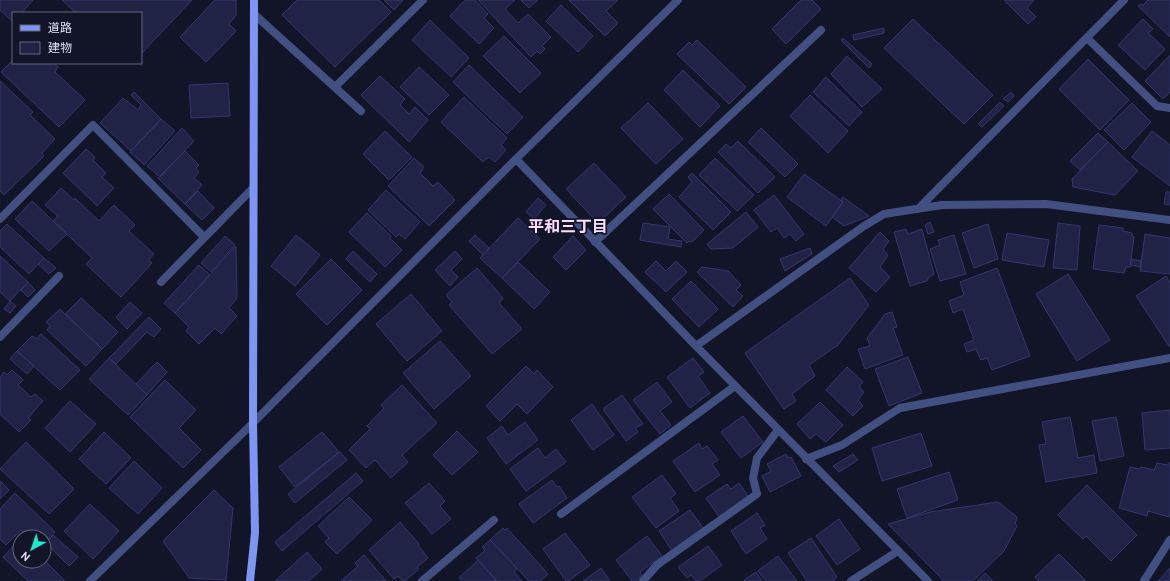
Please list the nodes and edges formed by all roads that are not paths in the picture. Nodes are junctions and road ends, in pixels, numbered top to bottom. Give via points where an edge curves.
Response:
1 (254, 0) edge
2 (423, 0) edge
3 (678, 0) edge
4 (1124, 0) edge
5 (254, 14) junction
6 (821, 30) dead end
7 (1086, 38) junction
8 (335, 87) junction
9 (1170, 108) edge
10 (361, 111) dead end
11 (516, 159) junction
12 (253, 188) junction
13 (918, 209) junction
14 (0, 219) edge
15 (1170, 220) edge
16 (204, 238) junction
17 (595, 242) junction
18 (59, 276) dead end
19 (161, 282) dead end
20 (0, 337) edge
21 (696, 346) junction
22 (1170, 358) edge
23 (735, 386) junction
24 (253, 423) junction
25 (778, 430) junction
26 (806, 459) junction
27 (561, 514) dead end
28 (494, 520) dead end
29 (1170, 540) edge
30 (898, 551) junction
31 (90, 581) edge
32 (250, 581) edge
33 (422, 581) edge
34 (643, 581) edge
35 (851, 581) edge
36 (928, 581) edge
37 (1144, 581) edge

1 - 5 street
2 - 8 street
3 - 11 street
4 - 7 street
5 - 8 street
5 - 12 street
6 - 17 street
7 - 9 street via 1157,106
7 - 13 street
8 - 10 street
11 - 17 street
11 - 24 street
12 - 16 street
12 - 24 street
13 - 15 street via 942,205 1046,204
13 - 21 street via 884,214 864,226
14 - 16 street via 93,125
16 - 19 street
17 - 21 street
18 - 20 street
21 - 23 street
22 - 26 street via 900,408 842,445
23 - 25 street
23 - 27 street
24 - 31 street
24 - 32 street via 255,533
25 - 26 street
25 - 34 street via 758,458 752,478 757,494 657,565
26 - 30 street
28 - 33 street
29 - 37 street
30 - 35 street
30 - 36 street

